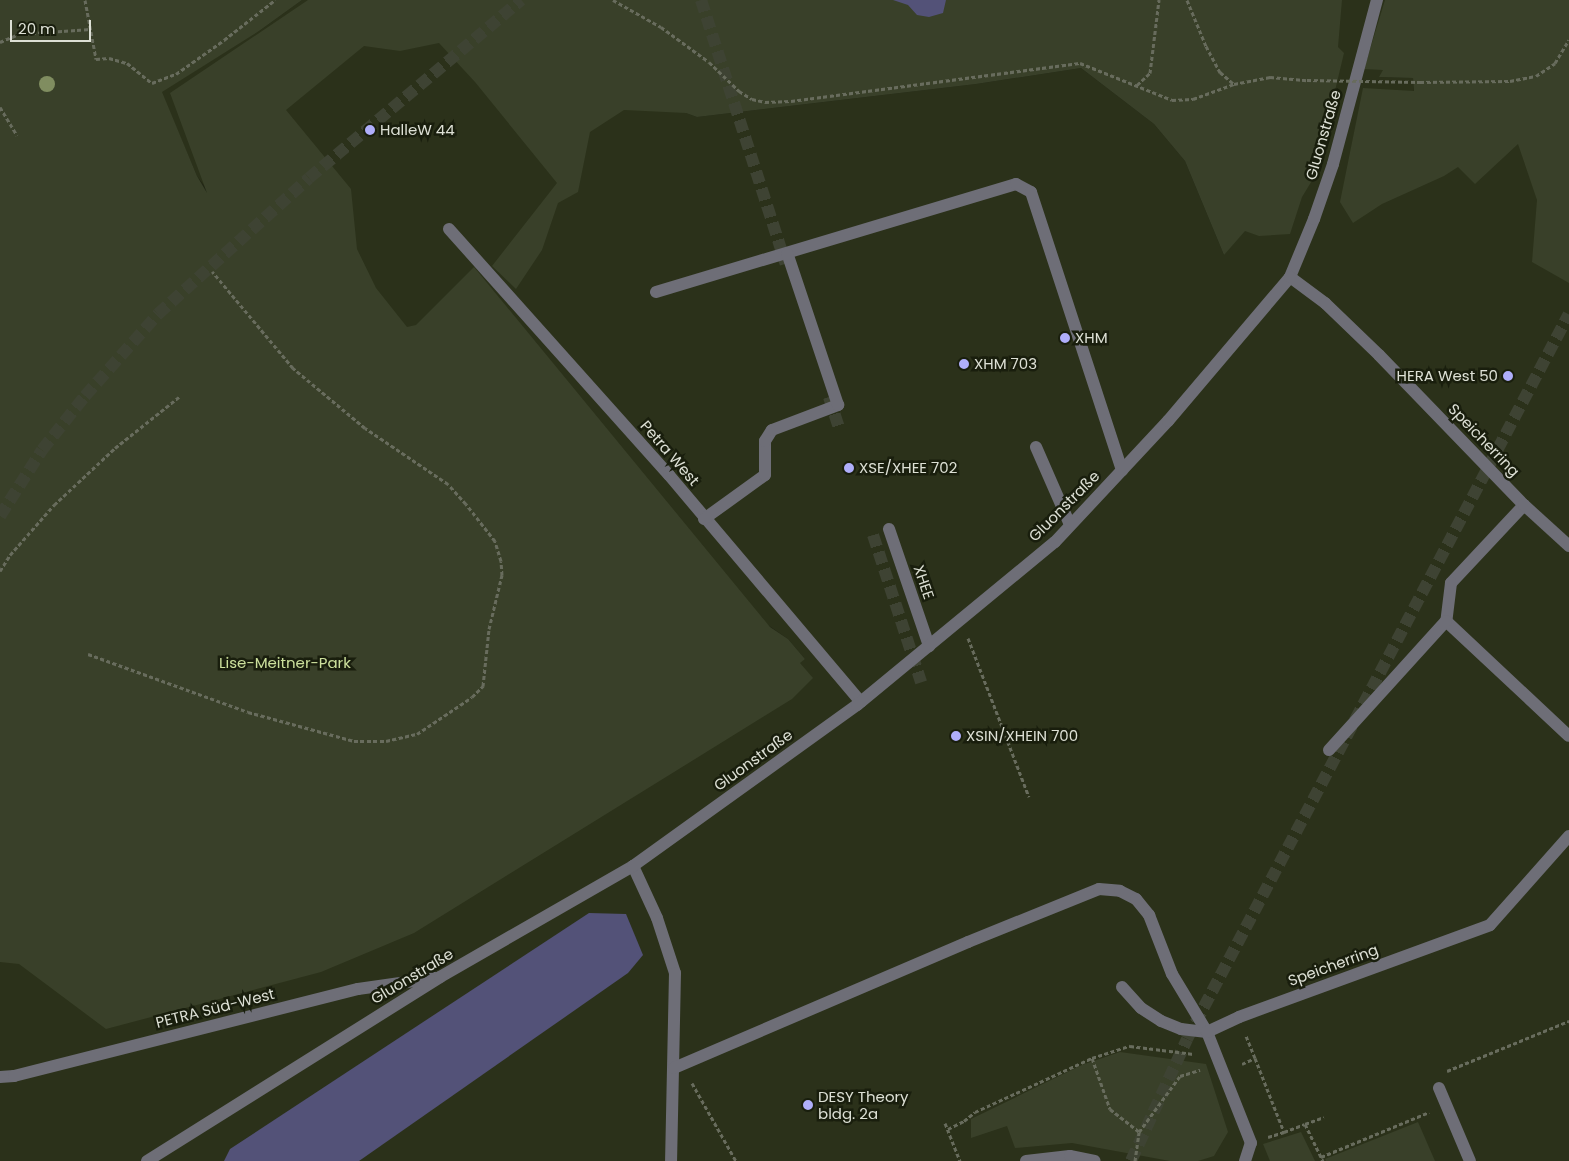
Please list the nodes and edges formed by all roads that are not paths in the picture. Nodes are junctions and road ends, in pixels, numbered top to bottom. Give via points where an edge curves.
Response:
1 (1377, 0) edge
2 (449, 229) dead end
3 (787, 252) junction
4 (1290, 277) junction
5 (656, 292) dead end
6 (1036, 447) dead end
7 (1122, 470) junction
8 (1524, 505) junction
9 (704, 519) junction
10 (1070, 525) junction
11 (889, 529) dead end
12 (1569, 546) edge
13 (1446, 621) junction
14 (929, 646) junction
15 (860, 702) junction
16 (1569, 736) edge
17 (1330, 750) dead end
18 (1569, 836) edge
19 (633, 866) junction
20 (440, 977) junction
21 (1122, 987) dead end
22 (1206, 1032) junction
23 (674, 1068) junction
24 (0, 1077) edge
25 (1439, 1088) road end
26 (147, 1161) edge
27 (672, 1161) edge
28 (1026, 1161) edge
29 (1095, 1161) edge
30 (1245, 1161) edge
31 (1470, 1161) edge

1 - 4 lane, Gluonstraße via 1333,164
2 - 9 lane, Petra West via 669,475
3 - 5 lane
3 - 7 lane via 1016,184 1031,192
3 - 9 lane via 838,405 772,430 765,441 765,475
4 - 7 lane, Gluonstraße via 1168,421
4 - 8 lane, Speicherring via 1325,303 1379,355
6 - 10 lane
7 - 10 lane, Gluonstraße
8 - 12 lane, Speicherring
8 - 13 lane via 1451,583
9 - 15 lane, Petra West
10 - 14 lane, Gluonstraße via 1055,542
11 - 14 lane, XHEE
13 - 16 lane
13 - 17 lane
14 - 15 lane, Gluonstraße
15 - 19 lane, Gluonstraße
18 - 22 lane, Speicherring via 1490,925
19 - 20 lane, Gluonstraße
19 - 23 lane via 657,918 675,973
20 - 24 lane, PETRA Süd-West via 358,989
20 - 26 lane, Gluonstraße
21 - 22 lane via 1141,1008 1161,1021 1181,1029
22 - 23 lane via 1172,974 1149,915 1136,899 1120,890 1100,889
22 - 30 lane via 1251,1143
23 - 27 lane
25 - 31 lane
28 - 29 lane via 1070,1156

